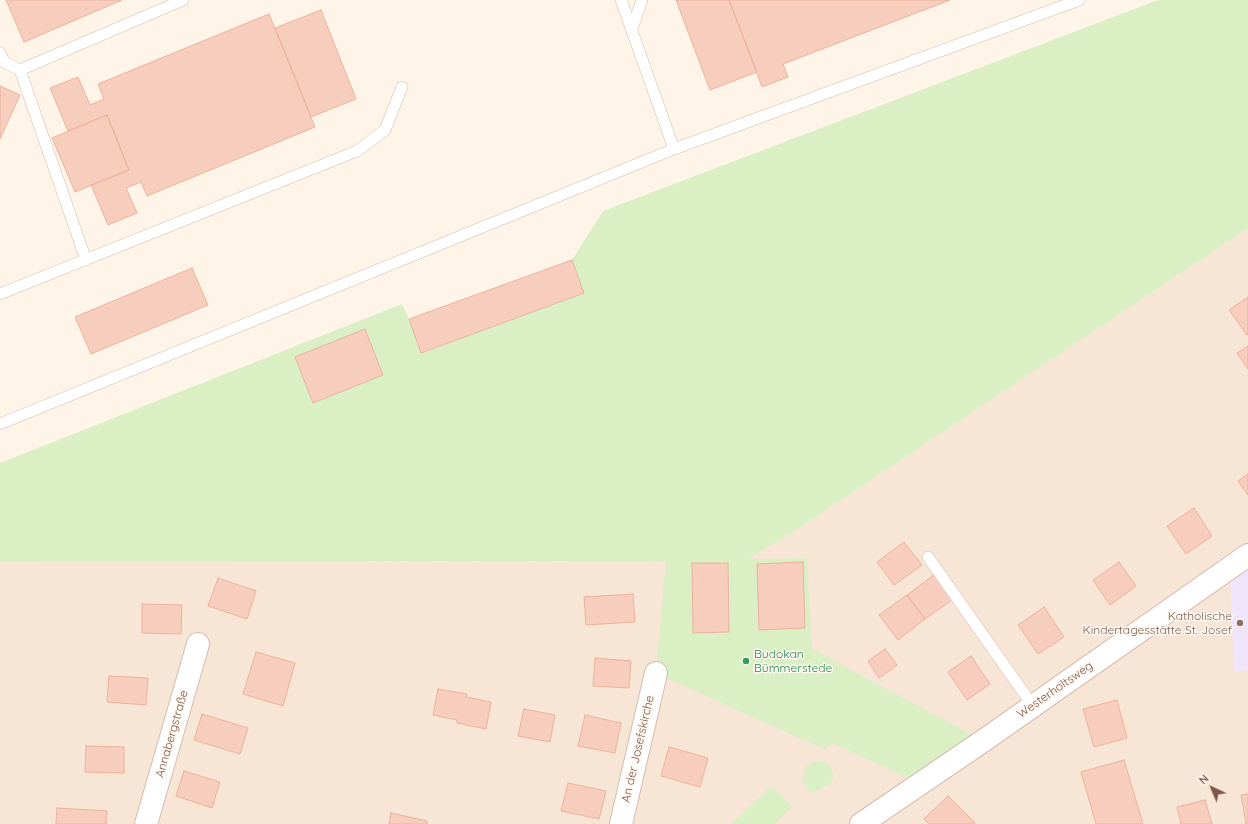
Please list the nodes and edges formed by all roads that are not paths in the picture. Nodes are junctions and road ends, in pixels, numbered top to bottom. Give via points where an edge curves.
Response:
1 (183, 0) edge
2 (621, 0) edge
3 (642, 0) edge
4 (1079, 0) edge
5 (632, 29) junction
6 (0, 53) edge
7 (20, 70) junction
8 (402, 87) dead end
9 (674, 149) junction
10 (86, 260) junction
11 (0, 294) edge
12 (0, 424) edge
13 (1248, 555) edge
14 (928, 557) dead end
15 (198, 644) dead end
16 (656, 673) dead end
17 (1033, 706) junction
18 (146, 824) edge
19 (621, 824) edge
20 (861, 824) edge

1 - 7 lane
2 - 5 lane
3 - 5 lane
4 - 9 lane
5 - 9 lane
6 - 7 lane via 4,62
7 - 10 lane
8 - 10 lane via 385,130 357,151
9 - 12 lane
10 - 11 lane
13 - 17 street, Westerholtsweg
14 - 17 lane
15 - 18 street, Annabergstraße
16 - 19 street, An der Josefskirche
17 - 20 street, Westerholtsweg

